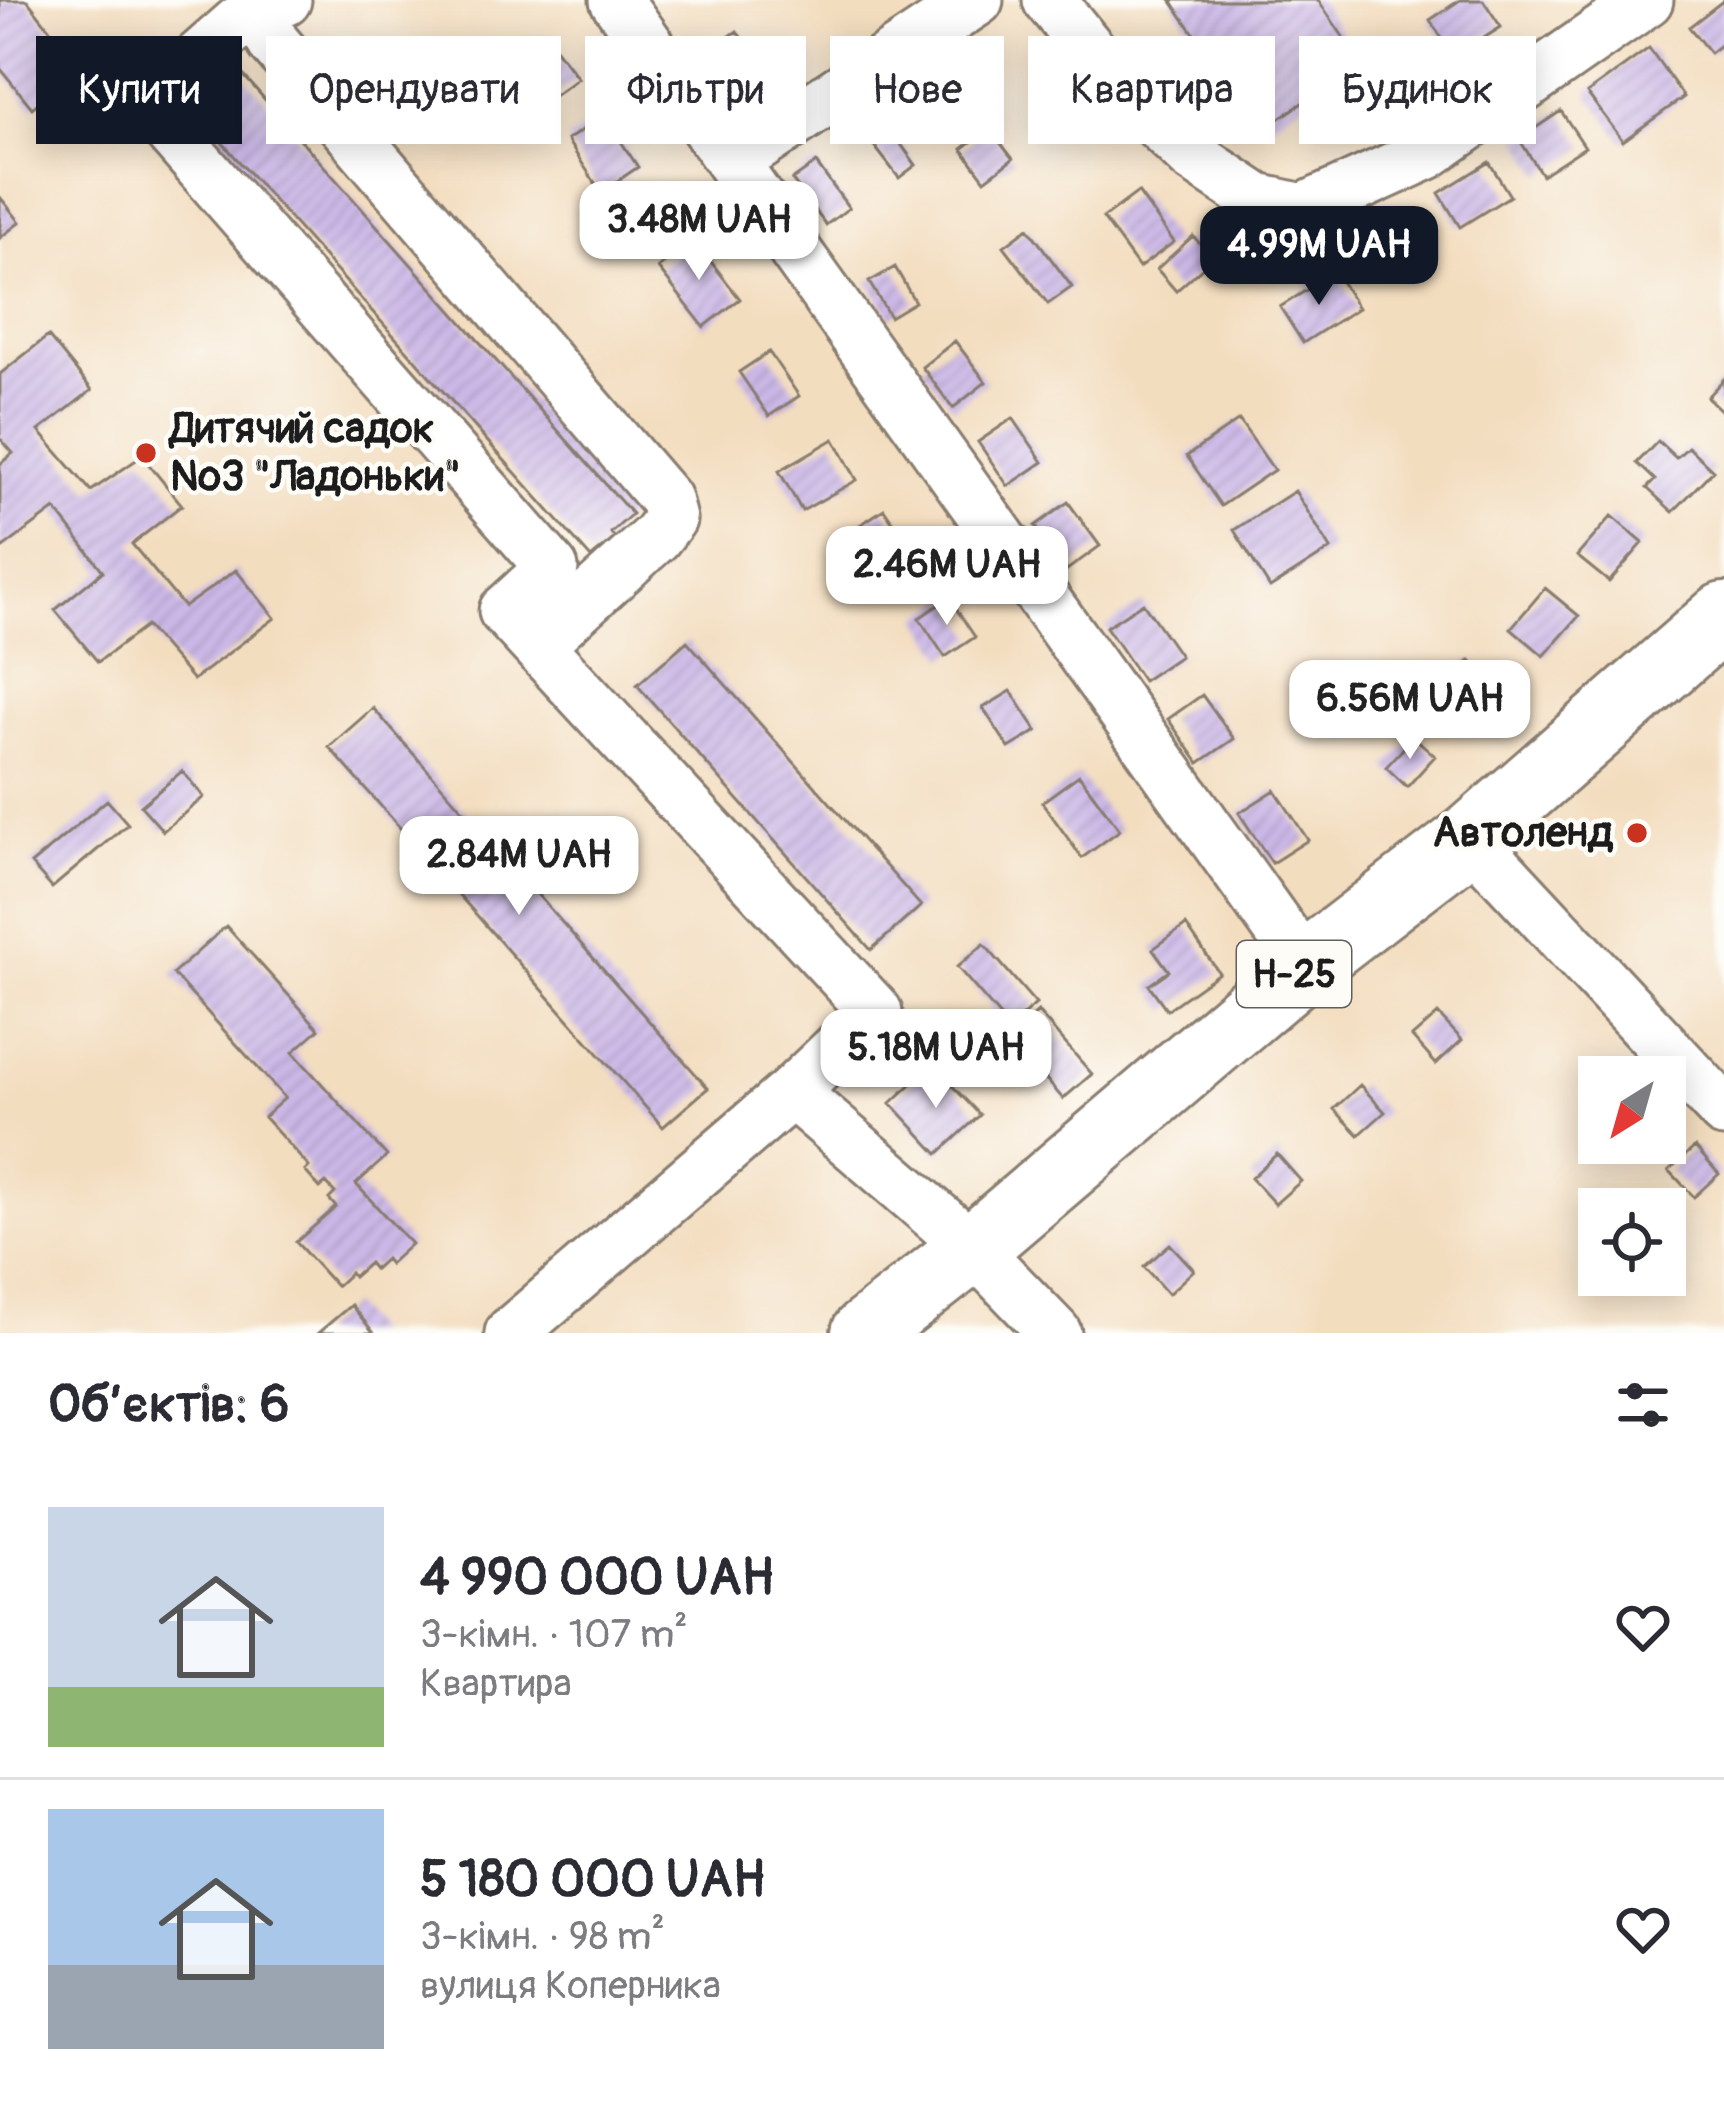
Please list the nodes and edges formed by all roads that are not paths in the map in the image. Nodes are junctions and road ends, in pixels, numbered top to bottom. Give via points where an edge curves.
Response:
1 (616, 0) edge
2 (977, 0) edge
3 (1049, 0) edge
4 (1647, 0) edge
5 (272, 4) edge
6 (733, 162) junction
7 (1724, 616) edge
8 (537, 645) junction
9 (1470, 838) junction
10 (1305, 965) junction
11 (792, 1092) junction
12 (1724, 1111) edge
13 (973, 1248) junction
14 (511, 1333) edge
15 (865, 1333) edge
16 (1055, 1333) edge

1 - 6 street
2 - 6 street
3 - 4 street via 1120,87 1192,156 1258,200 1303,210 1428,153
5 - 8 street via 273,42 665,499 670,519 656,537
5 - 8 street via 146,104 552,568 505,611
6 - 10 street
7 - 9 main road, Н-25
8 - 11 street via 876,1012
9 - 10 main road, Н-25
9 - 12 street
10 - 13 main road, Н-25
11 - 13 street
11 - 14 street
13 - 15 main road, Н-25
13 - 16 street

